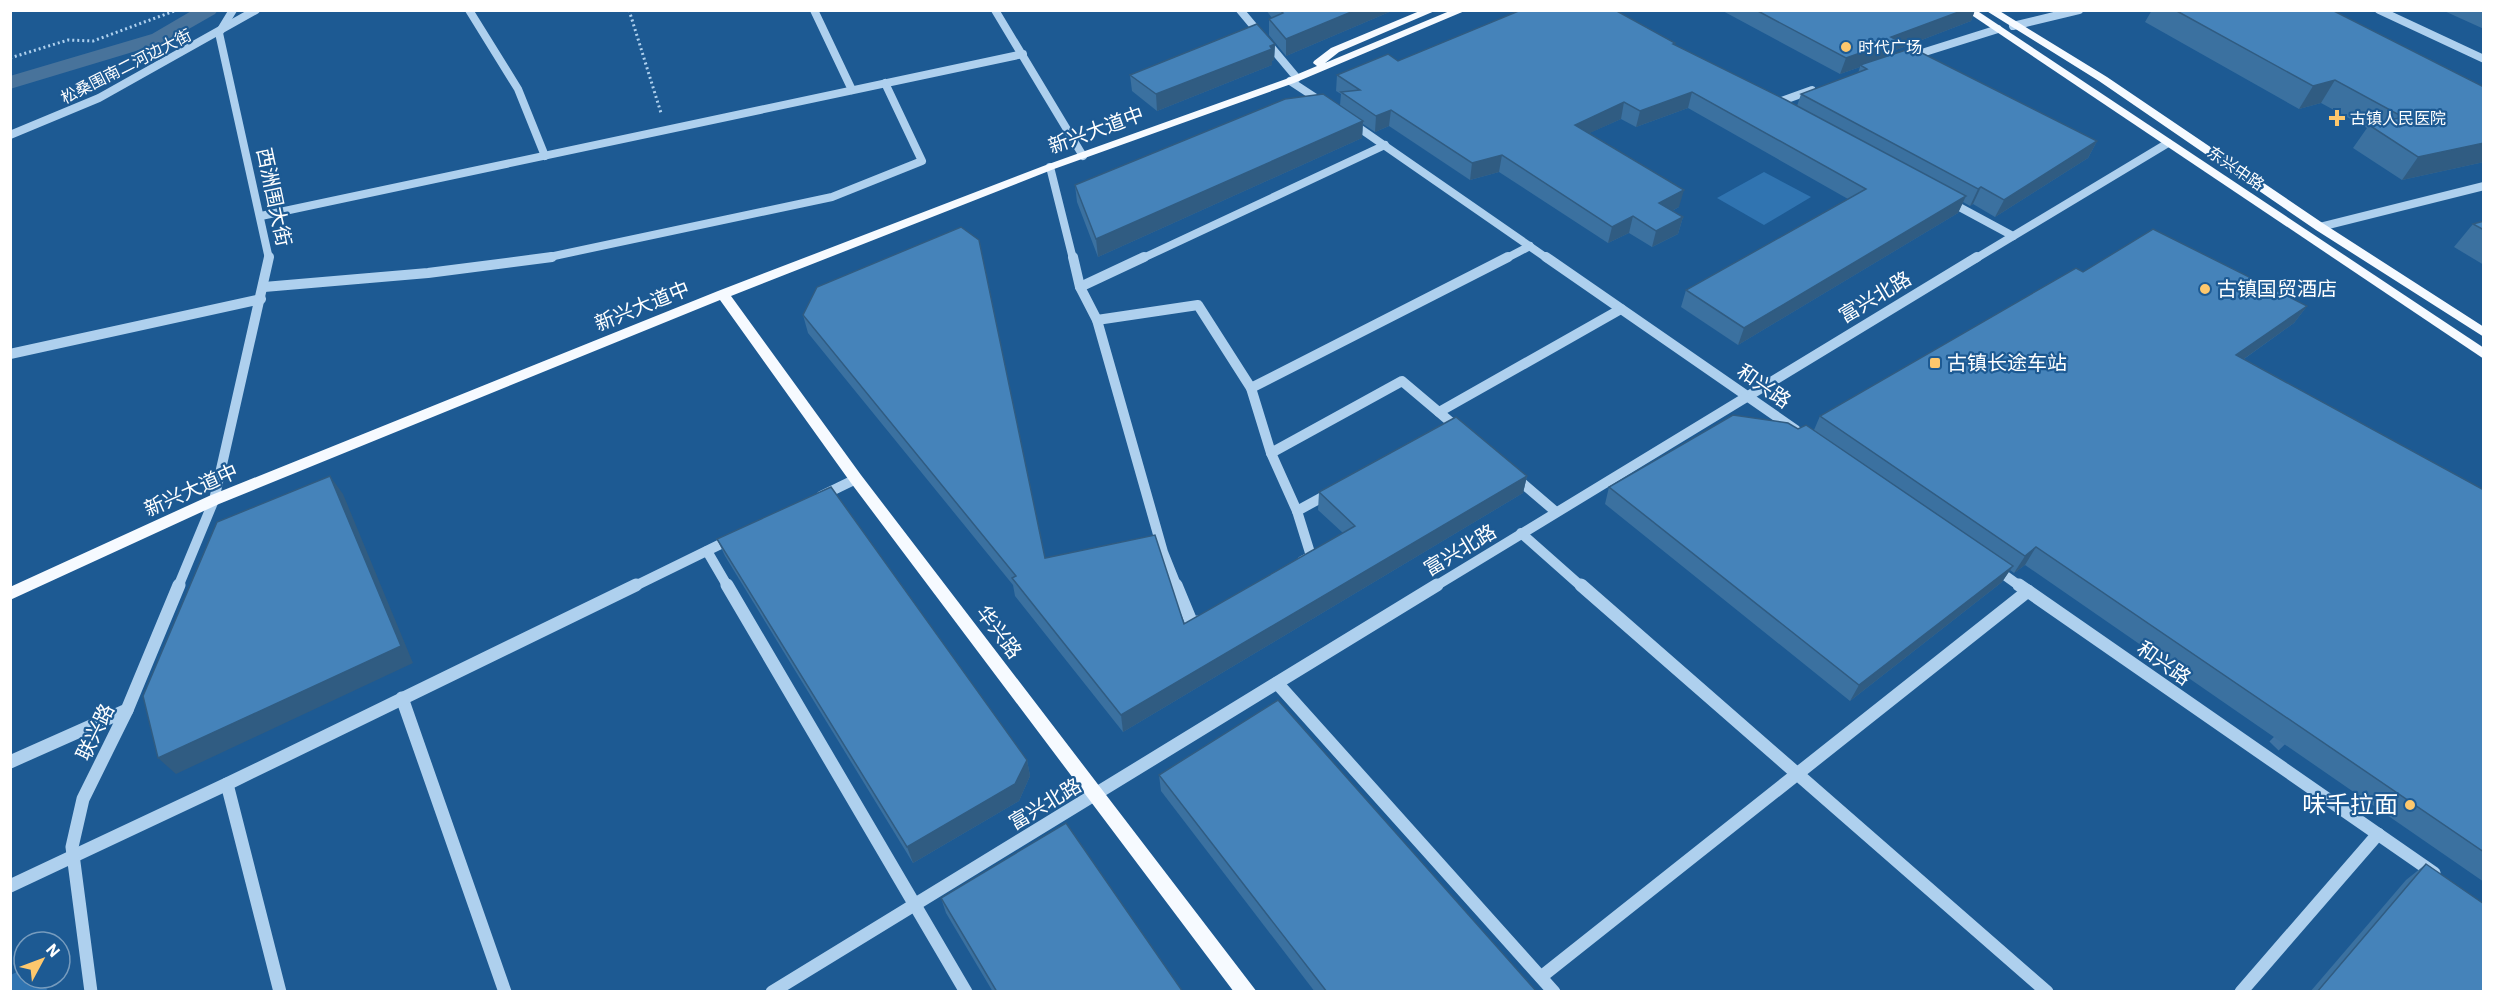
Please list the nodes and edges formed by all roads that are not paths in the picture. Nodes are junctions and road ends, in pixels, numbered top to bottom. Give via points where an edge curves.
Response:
1 (256, 10) edge
2 (469, 10) edge
3 (814, 10) edge
4 (995, 10) edge
5 (1240, 10) edge
6 (1432, 10) edge
7 (1462, 10) edge
8 (1969, 10) edge
9 (1990, 10) edge
10 (2079, 10) edge
11 (2379, 10) edge
12 (233, 11) edge
13 (2013, 26) junction
14 (1998, 29) junction
15 (219, 33) junction
16 (1023, 54) junction
17 (1905, 58) edge
18 (2484, 59) edge
19 (1293, 79) junction
20 (885, 83) junction
21 (1815, 89) edge
22 (852, 90) junction
23 (1760, 99) edge
24 (1770, 105) junction
25 (1328, 106) edge
26 (1781, 110) edge
27 (1347, 119) edge
28 (10, 135) edge
29 (2168, 143) junction
30 (1385, 145) junction
31 (545, 156) junction
32 (1083, 156) junction
33 (1050, 167) junction
34 (2484, 186) edge
35 (1939, 196) edge
36 (261, 216) junction
37 (2320, 227) junction
38 (2013, 236) junction
39 (1530, 246) junction
40 (264, 287) junction
41 (1080, 287) junction
42 (723, 294) junction
43 (261, 299) junction
44 (1621, 309) junction
45 (1097, 320) junction
46 (2484, 333) edge
47 (10, 354) edge
48 (2484, 355) edge
49 (1251, 388) junction
50 (1747, 395) junction
51 (1439, 412) junction
52 (1454, 425) junction
53 (1444, 431) edge
54 (1805, 436) edge
55 (1472, 440) edge
56 (1271, 453) junction
57 (1505, 468) edge
58 (856, 479) junction
59 (1339, 488) edge
60 (214, 500) junction
61 (813, 500) edge
62 (1297, 511) junction
63 (1556, 512) junction
64 (1521, 533) junction
65 (739, 536) edge
66 (707, 551) junction
67 (1989, 564) edge
68 (1292, 568) edge
69 (2028, 591) junction
70 (10, 594) edge
71 (1212, 614) edge
72 (1277, 683) junction
73 (402, 698) junction
74 (127, 710) junction
75 (10, 762) edge
76 (1798, 774) junction
77 (227, 784) junction
78 (1096, 794) junction
79 (2378, 834) junction
80 (74, 856) junction
81 (2445, 881) edge
82 (10, 886) edge
83 (914, 905) junction
84 (1541, 977) junction
85 (91, 992) edge
86 (280, 992) edge
87 (505, 992) edge
88 (772, 992) edge
89 (966, 992) edge
90 (1247, 992) edge
91 (1554, 992) edge
92 (2047, 992) edge
93 (2241, 992) edge

1 - 15 street, 松桑围南二河边大街
2 - 31 street via 518,89
3 - 22 street
4 - 16 street
5 - 19 street
6 - 19 main road, 新兴大道中 via 1335,50
7 - 19 main road, 新兴大道中
8 - 14 main road, 东兴中路
9 - 13 main road, 东兴中路
10 - 13 street
11 - 18 street
12 - 15 street
13 - 37 main road, 东兴中路 via 2103,80
14 - 17 street
14 - 29 main road, 东兴中路
15 - 28 street, 松桑围南二河边大街 via 99,98
15 - 36 street, 西洲围大街
16 - 20 street
16 - 32 street
19 - 25 street
19 - 32 main road, 新兴大道中
20 - 22 street
20 - 40 street via 922,161 832,197 554,257
21 - 24 street
22 - 31 street
23 - 24 street
24 - 26 street
27 - 30 street, 和兴路
29 - 38 street, 富兴北路
29 - 48 main road, 东兴中路
30 - 39 street, 和兴路
30 - 41 street
31 - 36 street
32 - 33 main road, 新兴大道中
33 - 41 street
33 - 42 main road, 新兴大道中
34 - 37 street
35 - 38 street
36 - 40 street, 西洲围大街 via 270,255
37 - 46 main road, 东兴中路
38 - 50 street, 富兴北路
39 - 44 street, 和兴路
39 - 49 street
40 - 43 street, 西洲围大街
41 - 45 street
42 - 58 main road, 华兴路
42 - 60 main road, 新兴大道中
43 - 47 street
43 - 60 street, 西洲围大街
44 - 50 street, 和兴路
44 - 51 street
45 - 49 street via 1198,305
45 - 71 street via 1163,552 1192,626
49 - 56 street
50 - 54 street, 和兴路
50 - 63 street, 富兴北路
51 - 52 street
51 - 56 street via 1402,381
52 - 53 street
52 - 55 street
56 - 62 street
57 - 63 street
58 - 61 street
58 - 78 main road, 华兴路
59 - 62 street
60 - 70 main road, 新兴大道中
60 - 74 street, 联兴路
62 - 68 street via 1311,556
63 - 64 street, 富兴北路
64 - 72 street, 富兴北路
64 - 76 street
65 - 66 street
66 - 73 street
66 - 83 street
67 - 69 street, 和兴路
69 - 76 street
69 - 79 street, 和兴路 via 2269,751
72 - 78 street, 富兴北路
72 - 84 street
73 - 77 street
73 - 87 street
74 - 75 street
74 - 80 street, 联兴路 via 83,799 72,847
76 - 84 street
76 - 92 street
77 - 80 street
77 - 86 street
78 - 83 street, 富兴北路
78 - 90 main road, 华兴路
79 - 81 street, 和兴路
79 - 93 street
80 - 82 street
80 - 85 street, 联兴路
83 - 88 street, 富兴北路
83 - 89 street
84 - 91 street

